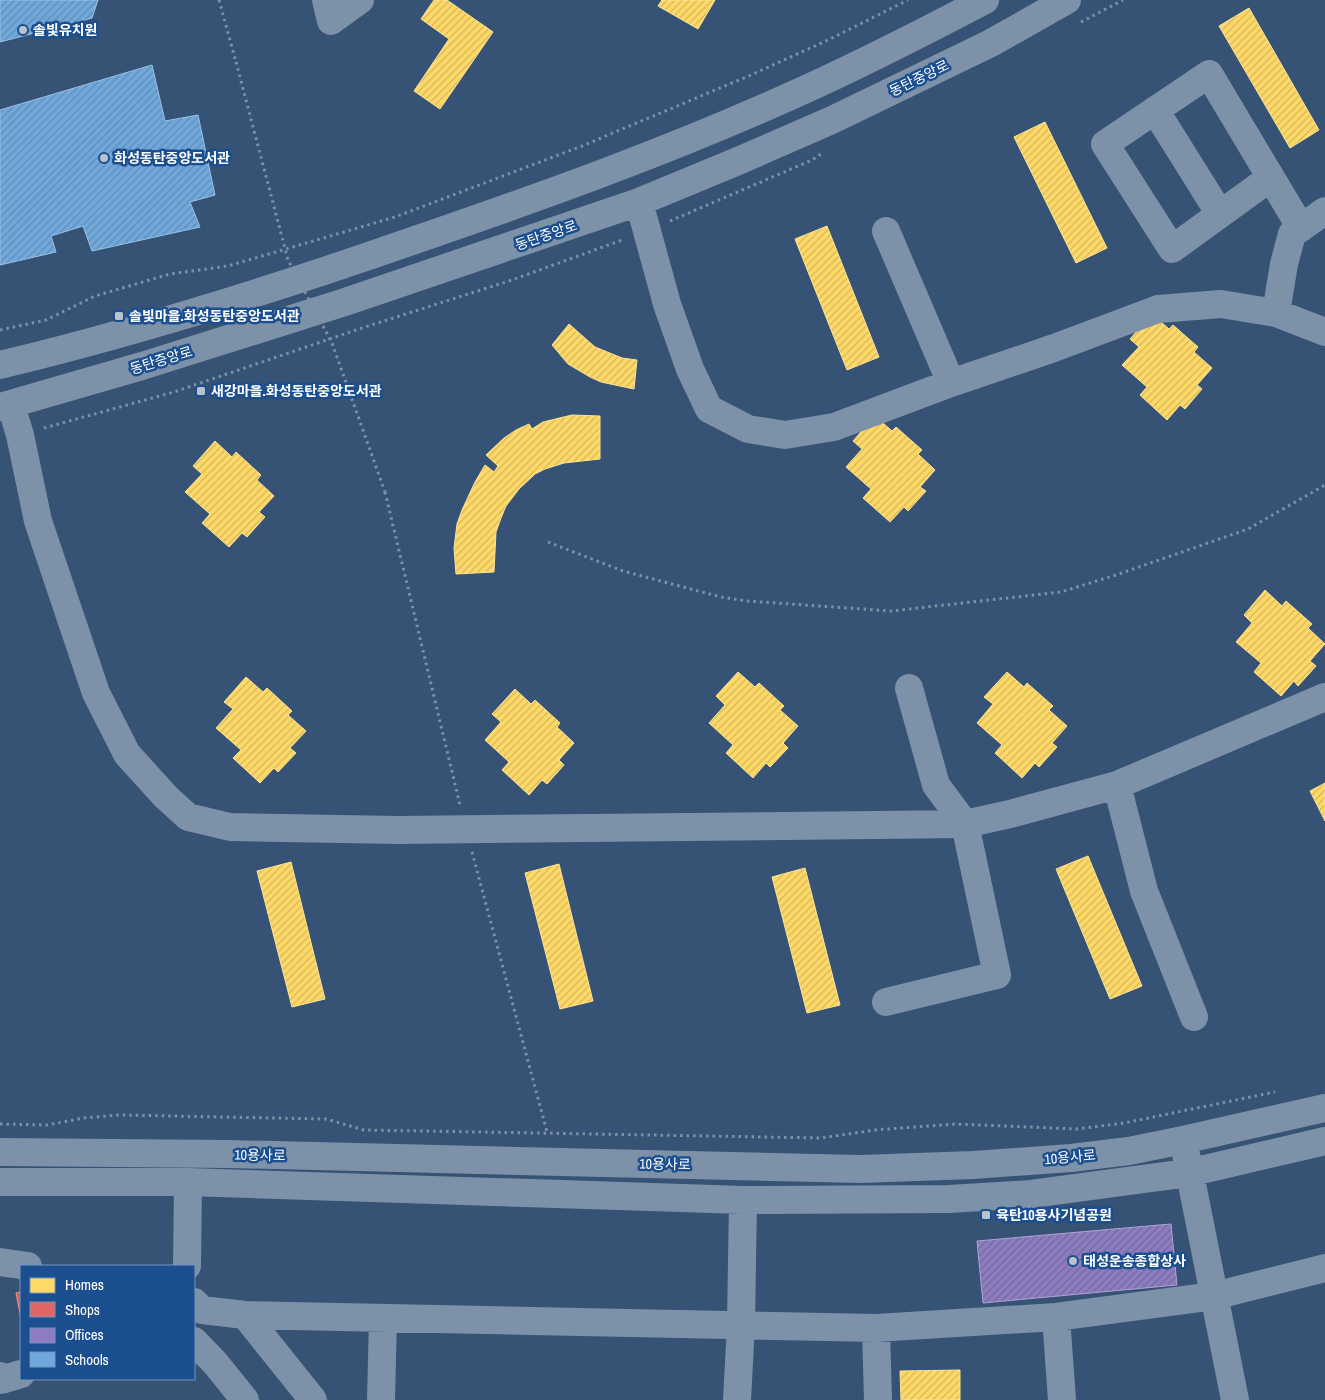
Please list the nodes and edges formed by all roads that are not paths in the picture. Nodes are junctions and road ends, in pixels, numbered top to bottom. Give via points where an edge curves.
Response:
1 (326, 0) edge
2 (360, 0) edge
3 (985, 0) edge
4 (1067, 0) edge
5 (1155, 110) junction
6 (1270, 178) junction
7 (639, 202) junction
8 (1325, 211) edge
9 (1220, 214) junction
10 (1301, 228) junction
11 (886, 231) dead end
12 (1276, 313) junction
13 (1325, 332) edge
14 (0, 365) edge
15 (951, 383) junction
16 (5, 406) edge
17 (909, 688) dead end
18 (1325, 697) edge
19 (1117, 785) junction
20 (965, 824) junction
21 (886, 1002) dead end
22 (1194, 1017) dead end
23 (1325, 1108) edge
24 (1184, 1140) junction
25 (1325, 1141) edge
26 (0, 1152) edge
27 (1188, 1173) junction
28 (0, 1182) edge
29 (188, 1182) junction
30 (743, 1200) junction
31 (0, 1262) edge
32 (21, 1265) edge
33 (187, 1265) edge
34 (1325, 1268) edge
35 (1214, 1296) junction
36 (195, 1303) edge
37 (245, 1315) junction
38 (1056, 1317) junction
39 (383, 1318) junction
40 (741, 1325) junction
41 (876, 1328) junction
42 (195, 1342) edge
43 (216, 1364) junction
44 (20, 1374) edge
45 (0, 1376) edge
46 (225, 1400) edge
47 (245, 1400) edge
48 (313, 1400) edge
49 (382, 1400) edge
50 (737, 1400) edge
51 (878, 1400) edge
52 (1062, 1400) edge
53 (1235, 1400) edge

1 - 2 street via 331,21
3 - 14 street via 793,95 556,192 174,320
4 - 7 street, 동탄중앙로 via 991,43 832,120
5 - 6 street via 1209,74
5 - 9 street
5 - 9 street via 1105,144 1172,250
6 - 9 street
6 - 10 street
7 - 15 street via 667,304 690,369 709,409 748,429 785,435 834,427
7 - 16 street, 동탄중앙로 via 342,303
8 - 10 street
10 - 12 street via 1292,234
11 - 15 street
12 - 13 street
12 - 15 street via 1221,304 1158,309
16 - 20 street via 20,435 38,521 96,693 127,754 188,817 230,827 399,830
17 - 20 street via 936,785
18 - 19 street
19 - 20 street
19 - 22 street via 1144,891
20 - 21 street via 997,975
23 - 24 street, 10용사로
24 - 26 street, 10용사로 via 1071,1158 860,1169 228,1154
24 - 27 street
25 - 27 street
27 - 30 street via 1030,1194 949,1200
27 - 35 street
28 - 29 street
29 - 30 street
29 - 33 street
30 - 40 street
31 - 32 street
34 - 35 street
35 - 38 street
35 - 53 street
36 - 37 street via 202,1310
37 - 39 street
37 - 48 street
38 - 41 street
38 - 52 street
39 - 40 street
39 - 49 street
40 - 41 street
40 - 50 street
41 - 51 street
42 - 43 street
43 - 46 street
43 - 47 street
44 - 45 street via 1,1380

